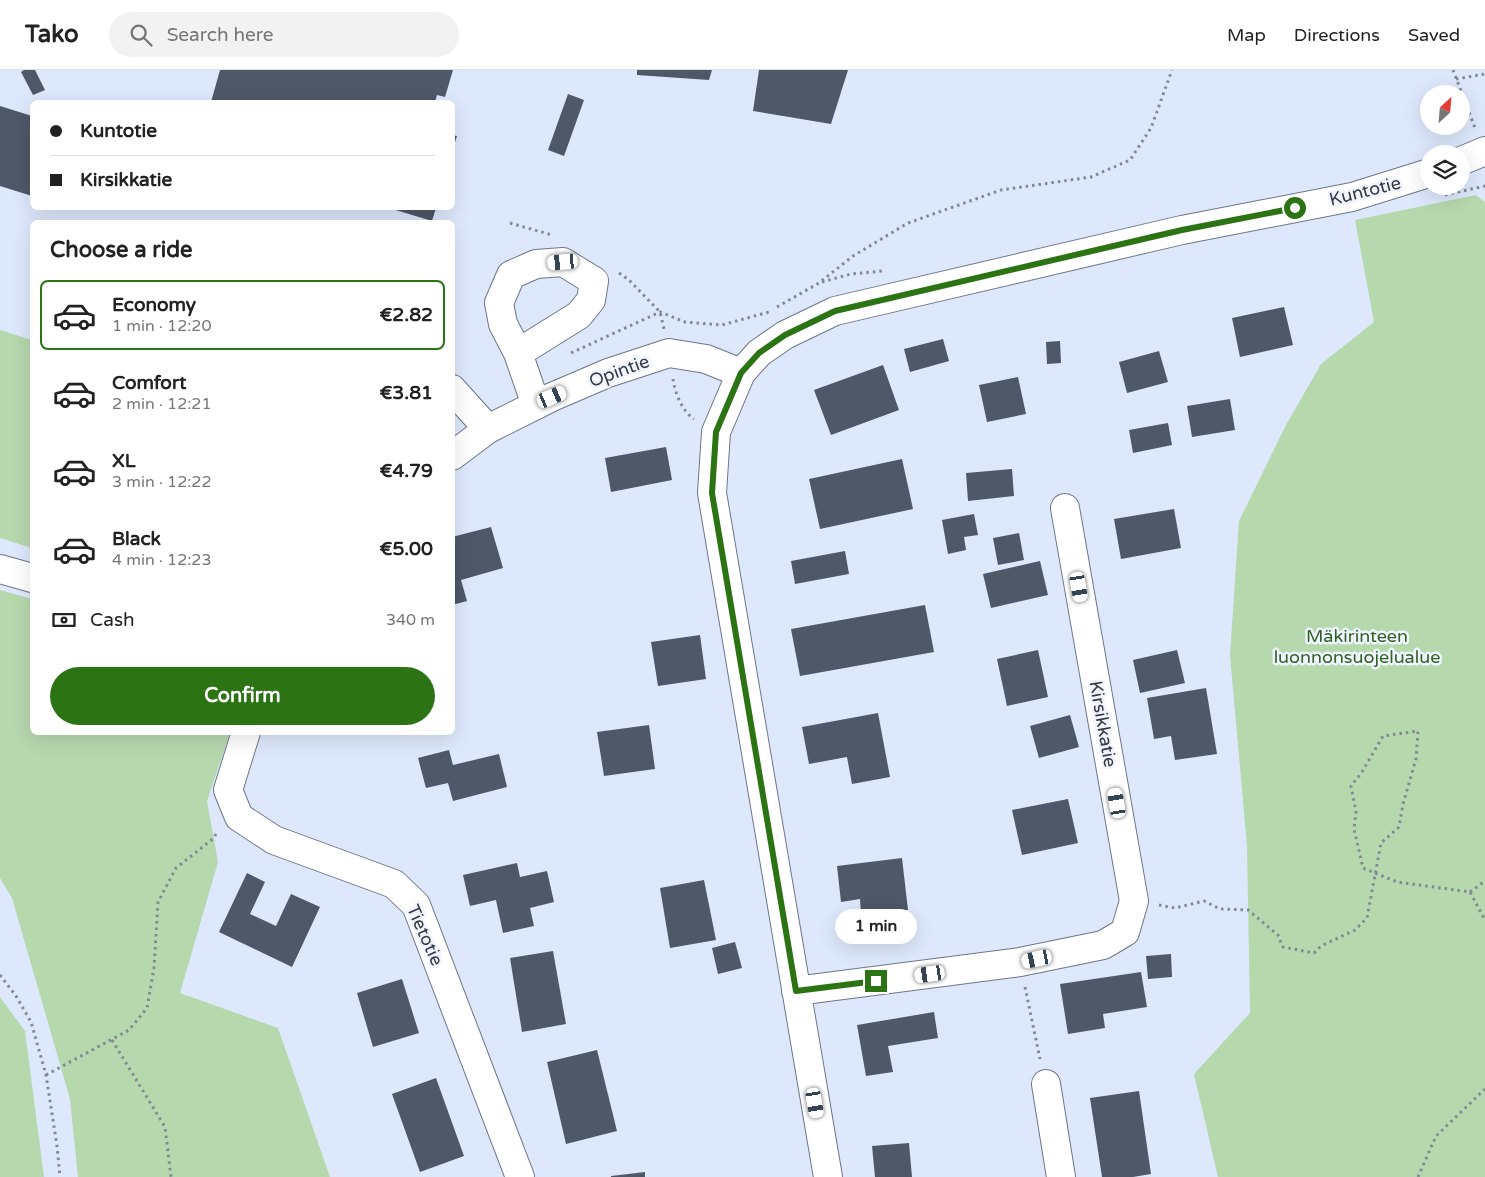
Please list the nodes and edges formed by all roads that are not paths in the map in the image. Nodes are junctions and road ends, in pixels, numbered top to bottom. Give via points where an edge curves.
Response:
1 (1420, 176) edge
2 (518, 354) dead end
3 (741, 373) junction
4 (455, 392) edge
5 (536, 405) junction
6 (488, 429) junction
7 (455, 454) edge
8 (1065, 508) dead end
9 (0, 569) edge
10 (30, 577) edge
11 (245, 735) edge
12 (796, 991) junction
13 (1046, 1084) road end
14 (520, 1177) edge
15 (828, 1177) edge
16 (1061, 1177) edge

1 - 3 street, Kuntotie via 1352,196 1182,230 835,311 785,335 759,353
2 - 5 street
3 - 5 street, Opintie via 706,359 669,353 608,373
3 - 12 street, Kuntotie via 716,432 712,493
4 - 6 street
5 - 6 street, Opintie
6 - 7 street, Opintie
8 - 12 street, Kirsikkatie via 1134,902 1125,932 1103,945 1020,962
9 - 10 street
11 - 14 street, Tietotie via 228,790 239,817 274,840 394,884 416,905
12 - 15 street, Kuntotie
13 - 16 street

